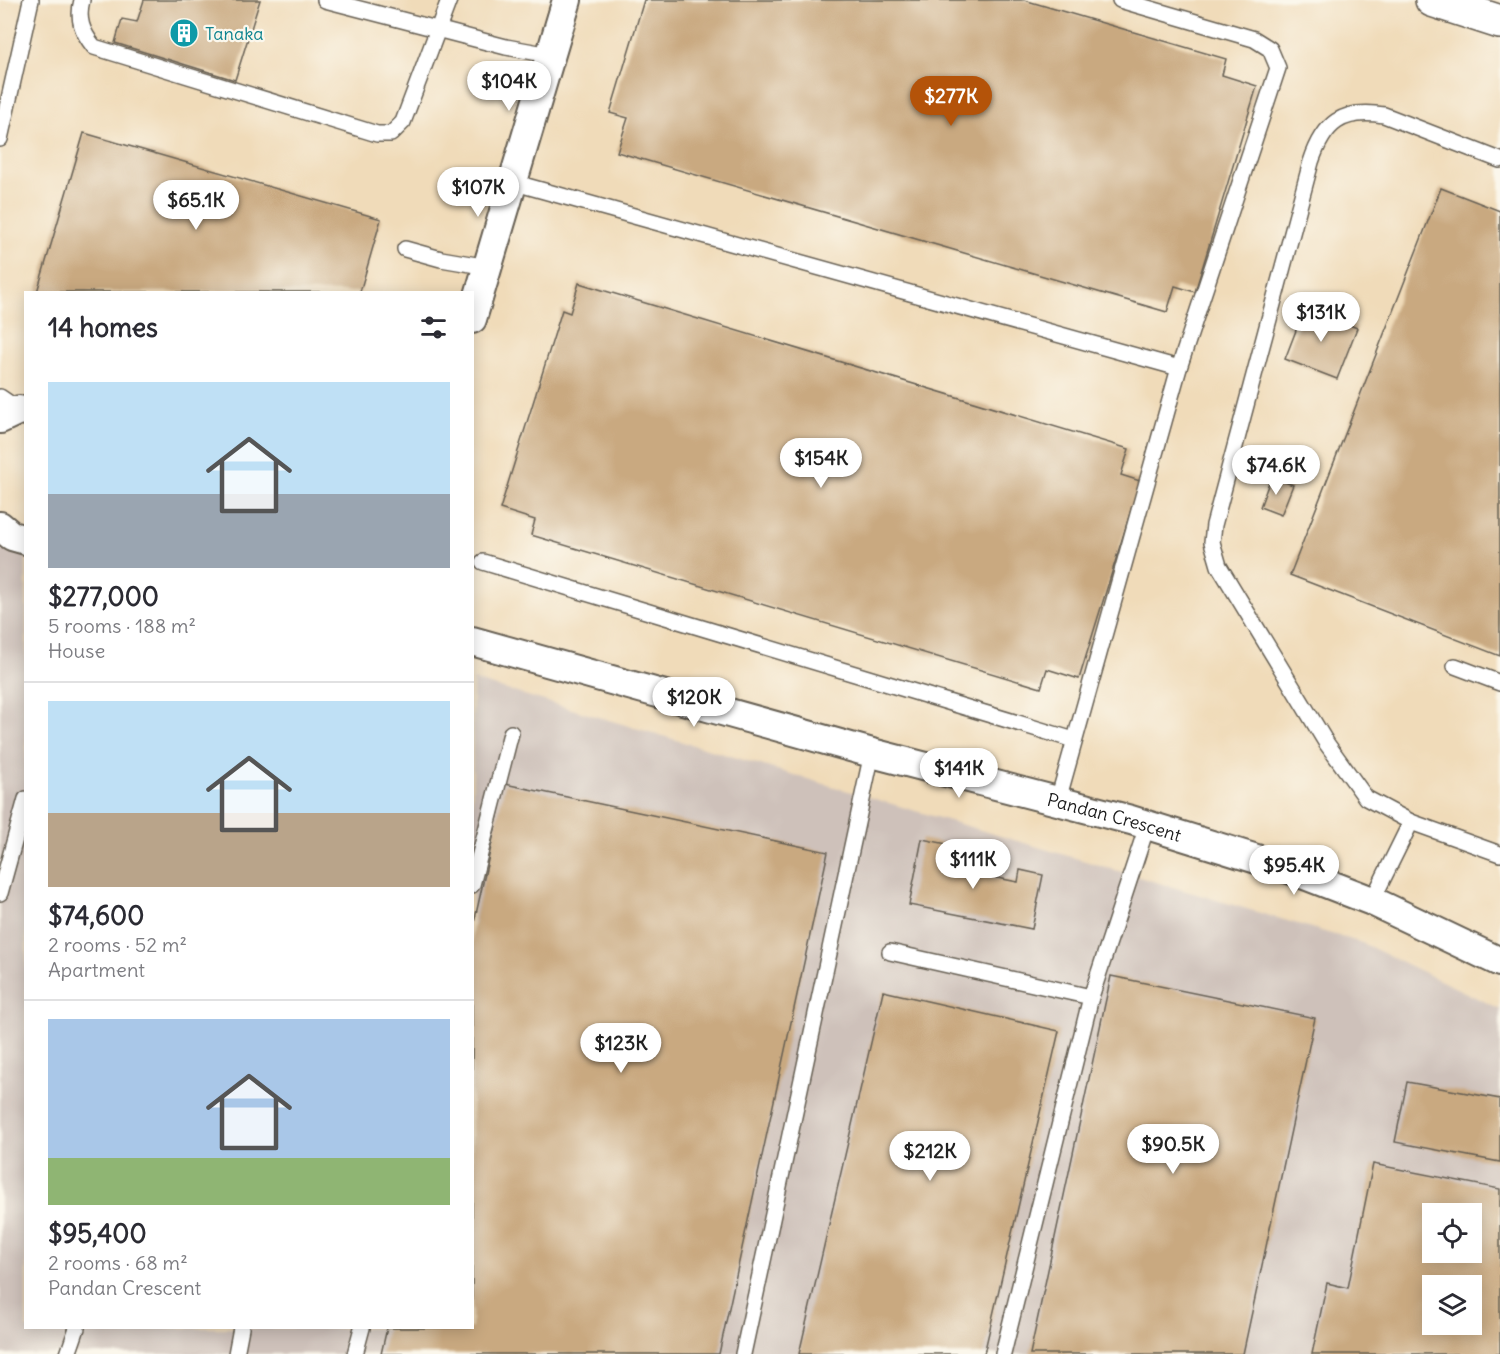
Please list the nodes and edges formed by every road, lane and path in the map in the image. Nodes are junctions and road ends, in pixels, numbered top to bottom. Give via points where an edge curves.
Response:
1 (31, 0) edge
2 (82, 0) edge
3 (325, 0) edge
4 (449, 0) edge
5 (567, 0) edge
6 (1120, 0) edge
7 (1432, 0) edge
8 (1500, 22) edge
9 (439, 30) junction
10 (550, 55) junction
11 (0, 139) edge
12 (1500, 160) edge
13 (512, 182) junction
14 (405, 249) dead end
15 (488, 267) junction
16 (474, 312) edge
17 (1179, 368) junction
18 (0, 526) edge
19 (24, 539) edge
20 (483, 562) dead end
21 (474, 642) edge
22 (1455, 666) dead end
23 (1500, 683) edge
24 (511, 733) dead end
25 (1074, 740) junction
26 (872, 753) junction
27 (1058, 800) junction
28 (24, 806) edge
29 (1411, 822) junction
30 (1147, 826) junction
31 (1500, 854) edge
32 (474, 877) edge
33 (0, 893) edge
34 (1372, 901) junction
35 (890, 952) dead end
36 (1500, 963) edge
37 (1091, 997) junction
38 (77, 1329) edge
39 (241, 1329) edge
40 (362, 1329) edge
41 (68, 1354) edge
42 (236, 1354) edge
43 (355, 1354) edge
44 (743, 1354) edge
45 (1003, 1354) edge

1 - 11 lane
2 - 9 lane via 82,32 94,47 377,134 391,134 403,122
3 - 9 lane
4 - 9 lane
5 - 10 street
6 - 17 lane via 1254,39 1270,49 1278,68
7 - 8 highway
9 - 10 lane
10 - 13 street
12 - 29 lane via 1384,115 1348,115 1328,128 1311,162 1214,525 1212,542 1219,566 1328,744 1366,798
13 - 15 street
13 - 17 lane
14 - 15 lane
15 - 16 street
17 - 25 lane
18 - 19 street
20 - 25 lane
21 - 26 street, Pandan Crescent
22 - 23 lane
24 - 32 lane
25 - 27 lane
26 - 27 street, Pandan Crescent
26 - 44 lane
27 - 30 street, Pandan Crescent
28 - 33 lane
29 - 31 lane
29 - 34 lane
30 - 34 street, Pandan Crescent via 1292,870
30 - 37 lane
34 - 36 street, Pandan Crescent
35 - 37 lane
37 - 45 lane
38 - 41 lane
39 - 42 lane
40 - 43 lane

